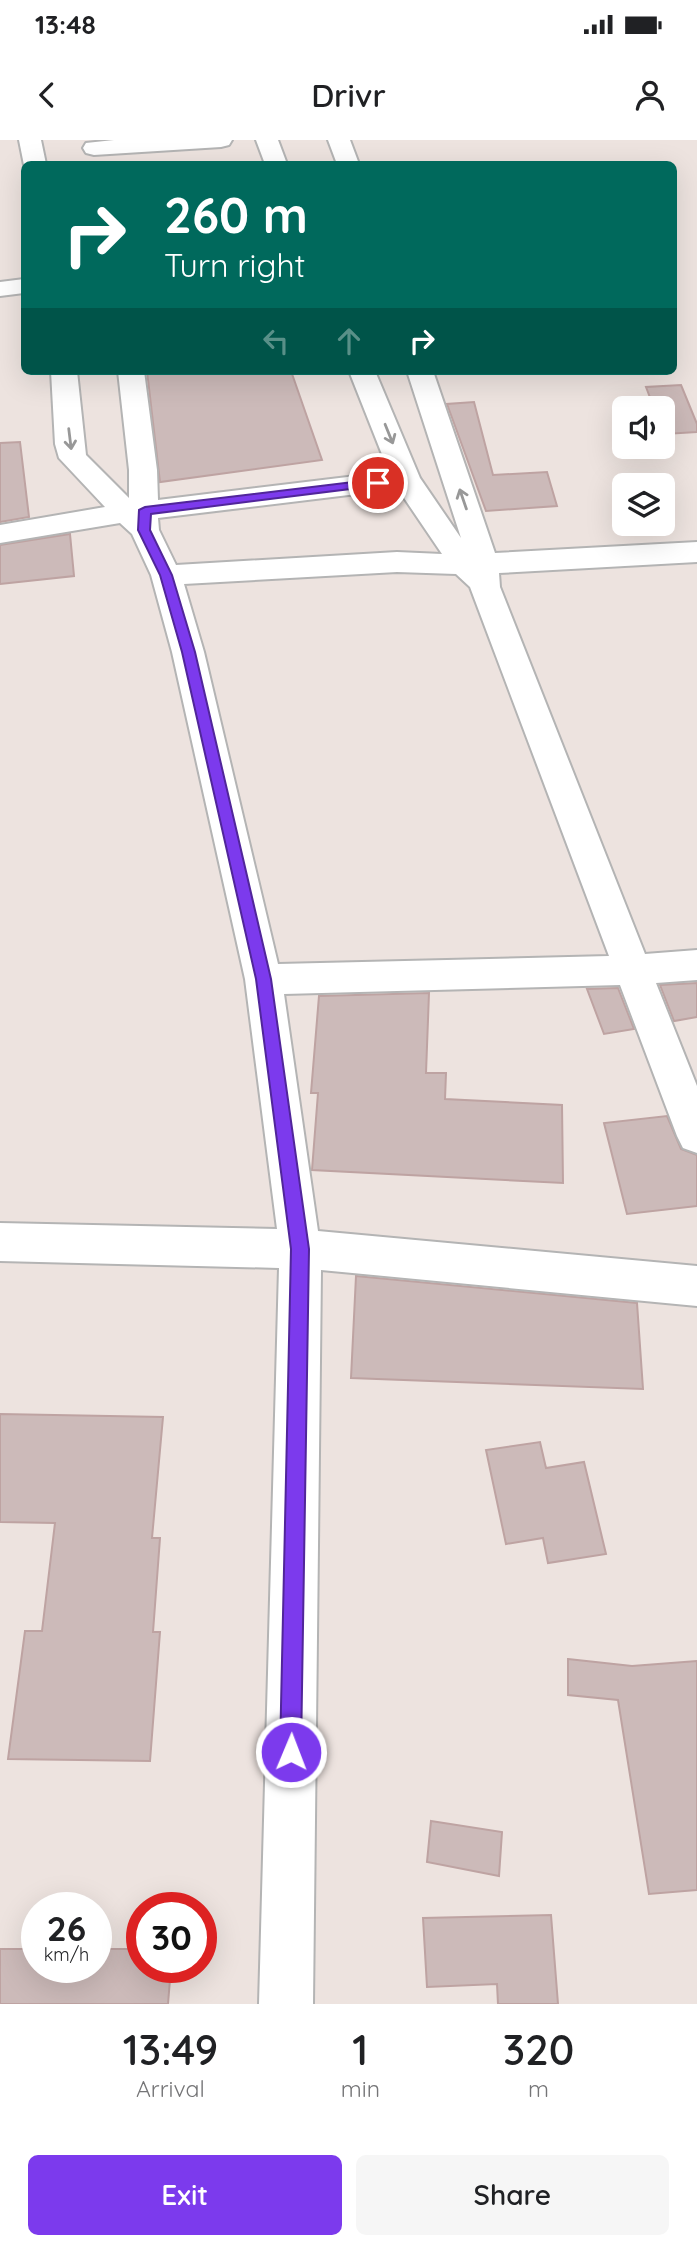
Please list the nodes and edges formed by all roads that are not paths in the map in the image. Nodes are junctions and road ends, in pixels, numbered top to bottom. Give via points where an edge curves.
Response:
1 (30, 140) edge
2 (221, 140) edge
3 (267, 140) edge
4 (339, 140) edge
5 (95, 151) edge
6 (34, 161) edge
7 (275, 161) edge
8 (347, 161) edge
9 (21, 286) edge
10 (0, 289) edge
11 (65, 375) edge
12 (131, 375) edge
13 (364, 375) edge
14 (421, 375) edge
15 (406, 479) junction
16 (138, 518) junction
17 (0, 534) edge
18 (697, 552) edge
19 (478, 572) junction
20 (166, 575) junction
21 (697, 965) edge
22 (633, 970) junction
23 (263, 979) junction
24 (697, 1136) edge
25 (0, 1242) edge
26 (300, 1249) junction
27 (697, 1286) edge
28 (286, 2004) edge

1 - 6 street
2 - 5 street
3 - 7 street
4 - 8 street
9 - 10 street
11 -> 16 street via 73,458
12 - 16 street
13 -> 15 street
19 -> 14 street
15 - 16 street
15 - 19 street
16 - 17 street
16 - 20 street
18 - 19 street
19 - 20 street via 397,562
19 - 22 street
20 - 23 street
21 - 22 street
22 - 23 street
22 - 24 street
23 - 26 street
25 - 26 street
26 - 27 street
26 - 28 street

